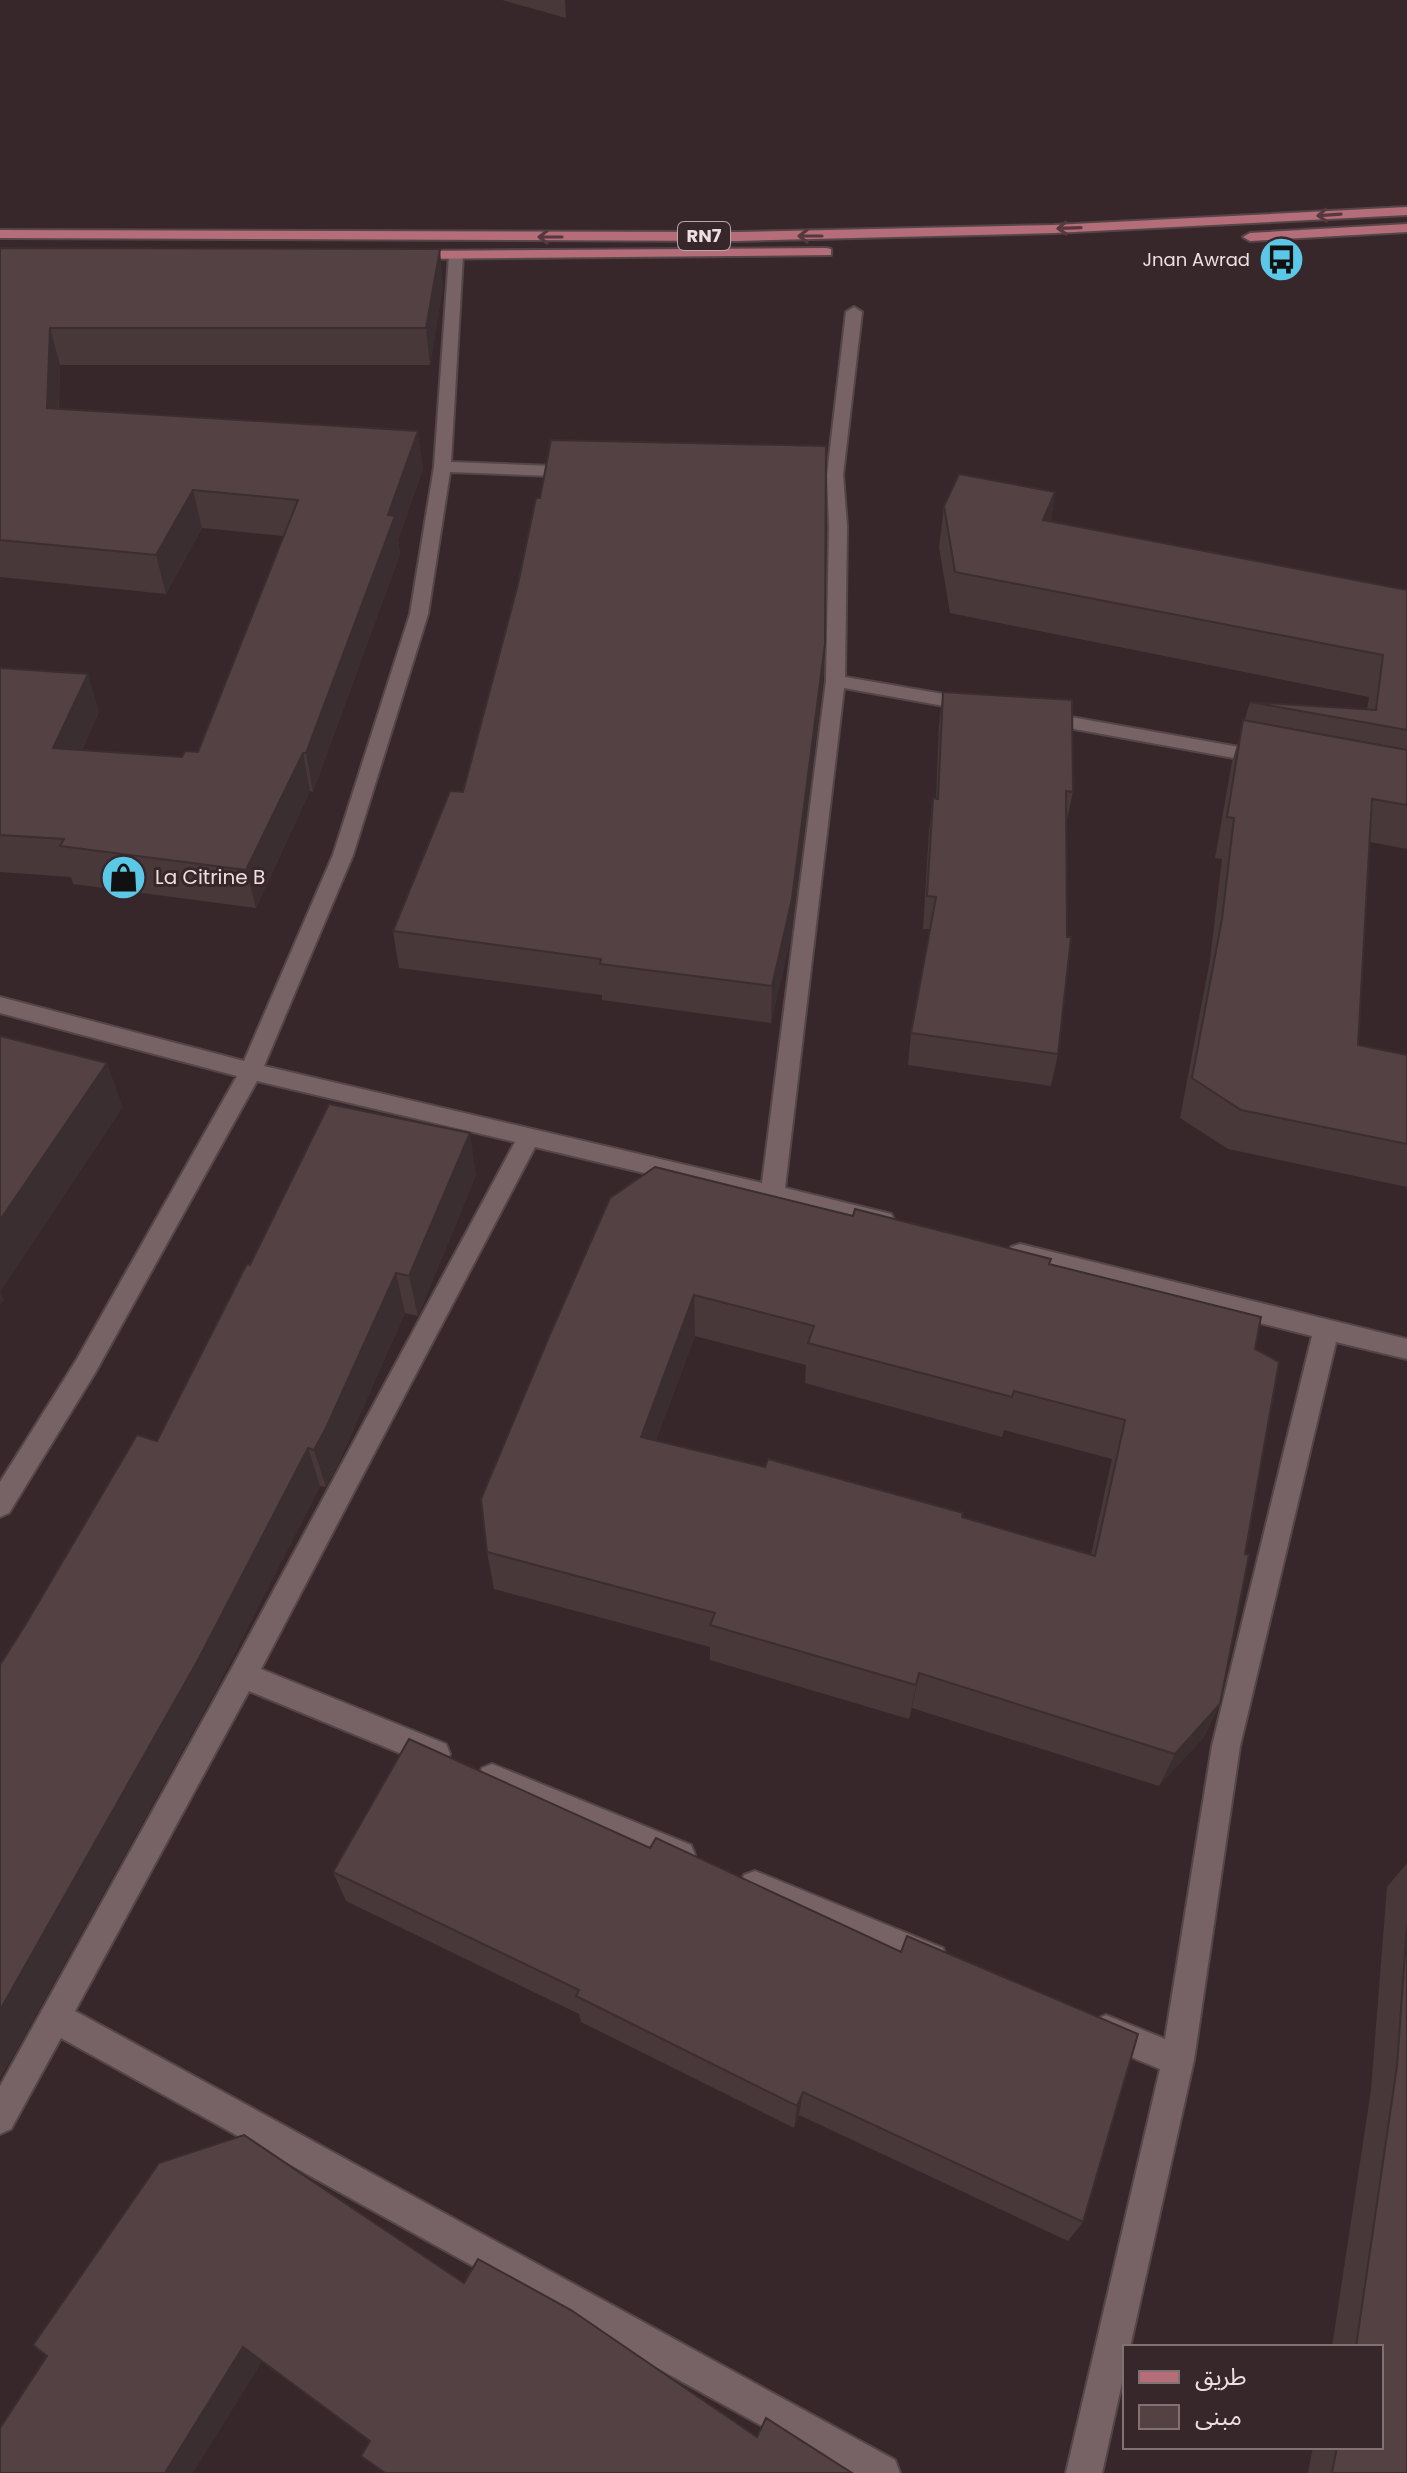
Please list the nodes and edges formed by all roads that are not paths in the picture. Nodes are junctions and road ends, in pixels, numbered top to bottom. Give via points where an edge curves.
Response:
1 (1407, 211) edge
2 (1407, 228) edge
3 (0, 234) edge
4 (1238, 237) dead end
5 (1114, 243) dead end
6 (1020, 247) dead end
7 (988, 248) dead end
8 (877, 251) dead end
9 (845, 252) dead end
10 (393, 255) edge
11 (456, 255) junction
12 (854, 312) dead end
13 (442, 467) junction
14 (601, 472) edge
15 (835, 681) junction
16 (990, 709) edge
17 (1020, 714) edge
18 (1283, 761) edge
19 (0, 1005) edge
20 (251, 1071) junction
21 (529, 1137) junction
22 (772, 1195) junction
23 (911, 1228) edge
24 (1004, 1250) edge
25 (1327, 1327) junction
26 (1407, 1349) edge
27 (0, 1505) edge
28 (243, 1675) junction
29 (959, 1970) edge
30 (55, 2017) junction
31 (1076, 2018) edge
32 (1178, 2060) junction
33 (0, 2118) edge
34 (882, 2473) edge
35 (1084, 2473) edge

1 -> 3 main road, RN7 via 841,235
2 - 4 main road
5 - 6 main road
7 - 8 main road
9 - 11 main road, RN7
10 - 11 main road, RN7
11 - 13 street
12 - 15 street via 828,474 838,526
13 - 14 street
13 - 20 street via 415,629 343,855
15 - 16 street
15 - 22 street
17 - 18 street
19 - 20 street
20 - 21 street
20 - 27 street via 86,1366
21 - 22 street
21 - 28 street
22 - 23 street
24 - 25 street
25 - 26 street
25 - 32 street via 1226,1746
28 - 29 street
28 - 30 street
30 - 33 street
30 - 34 street
31 - 32 street
32 - 35 street

